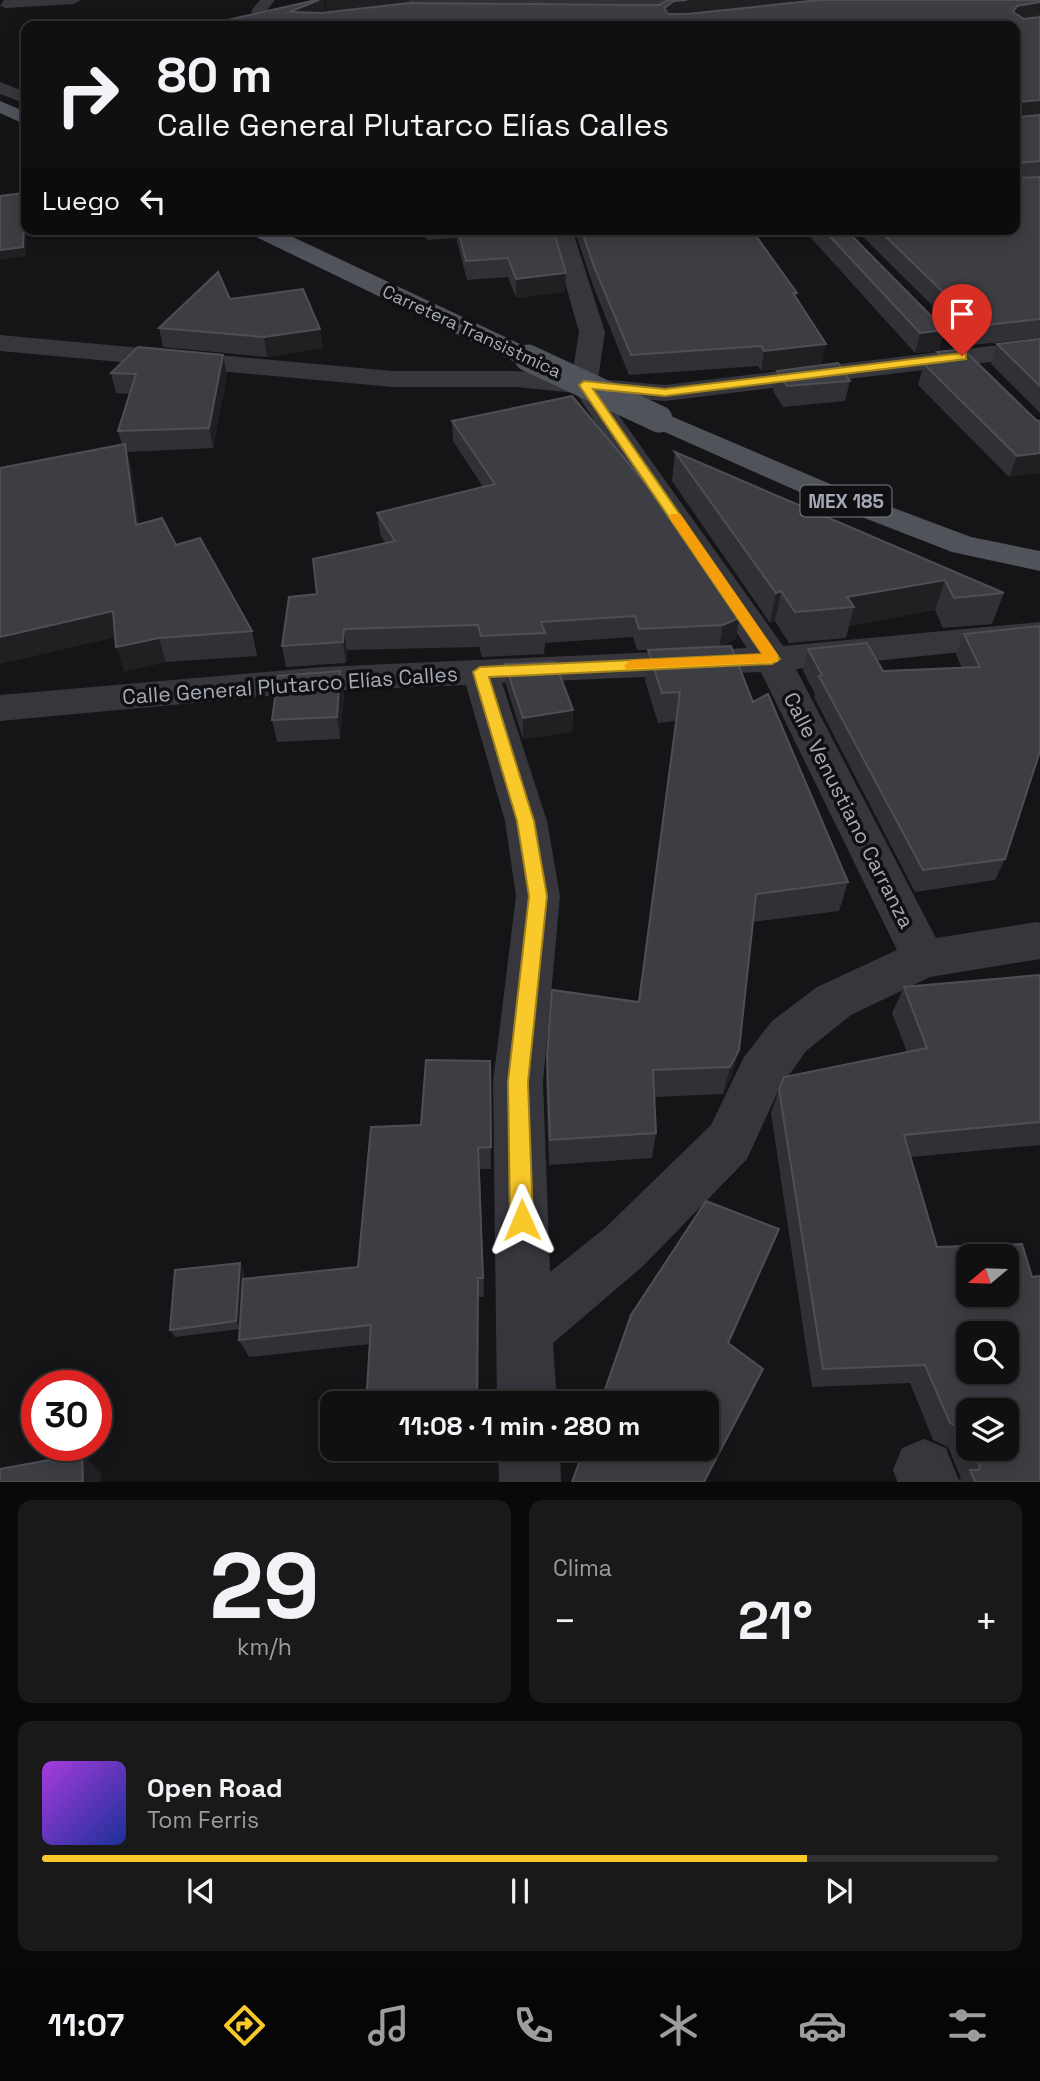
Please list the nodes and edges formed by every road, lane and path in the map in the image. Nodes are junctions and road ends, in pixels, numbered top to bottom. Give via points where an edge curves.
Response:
1 (74, 0) edge
2 (4, 7) edge
3 (0, 87) edge
4 (21, 97) edge
5 (0, 106) edge
6 (21, 116) edge
7 (271, 235) edge
8 (563, 235) edge
9 (943, 337) edge
10 (0, 343) edge
11 (1040, 348) edge
12 (962, 356) junction
13 (982, 376) edge
14 (584, 385) junction
15 (1040, 561) edge
16 (1040, 633) edge
17 (772, 659) junction
18 (480, 672) junction
19 (0, 708) edge
20 (1039, 940) edge
21 (924, 959) junction
22 (524, 1331) junction
23 (526, 1391) edge
24 (529, 1461) edge
25 (530, 1482) edge

1 - 2 street
3 - 4 street
5 - 6 main road
7 - 15 main road, Carretera Transistmica / MEX 185, bridge via 824,492 963,545
8 - 14 street via 592,332
9 - 12 street
10 - 14 street via 393,379 516,379
11 - 12 street
12 - 13 street
12 - 14 street via 665,393
14 - 17 street, Calle Venustiano Carranza
16 - 17 street, Calle General Plutarco Elías Calles
17 - 18 street, Calle General Plutarco Elías Calles
17 - 21 street, Calle Venustiano Carranza
18 - 19 street, Calle General Plutarco Elías Calles via 322,679
18 - 22 street via 526,821 538,896 518,1082
20 - 21 street
21 - 22 street via 834,1001 789,1036 761,1073 729,1142 624,1247
22 - 23 street
24 - 25 street

